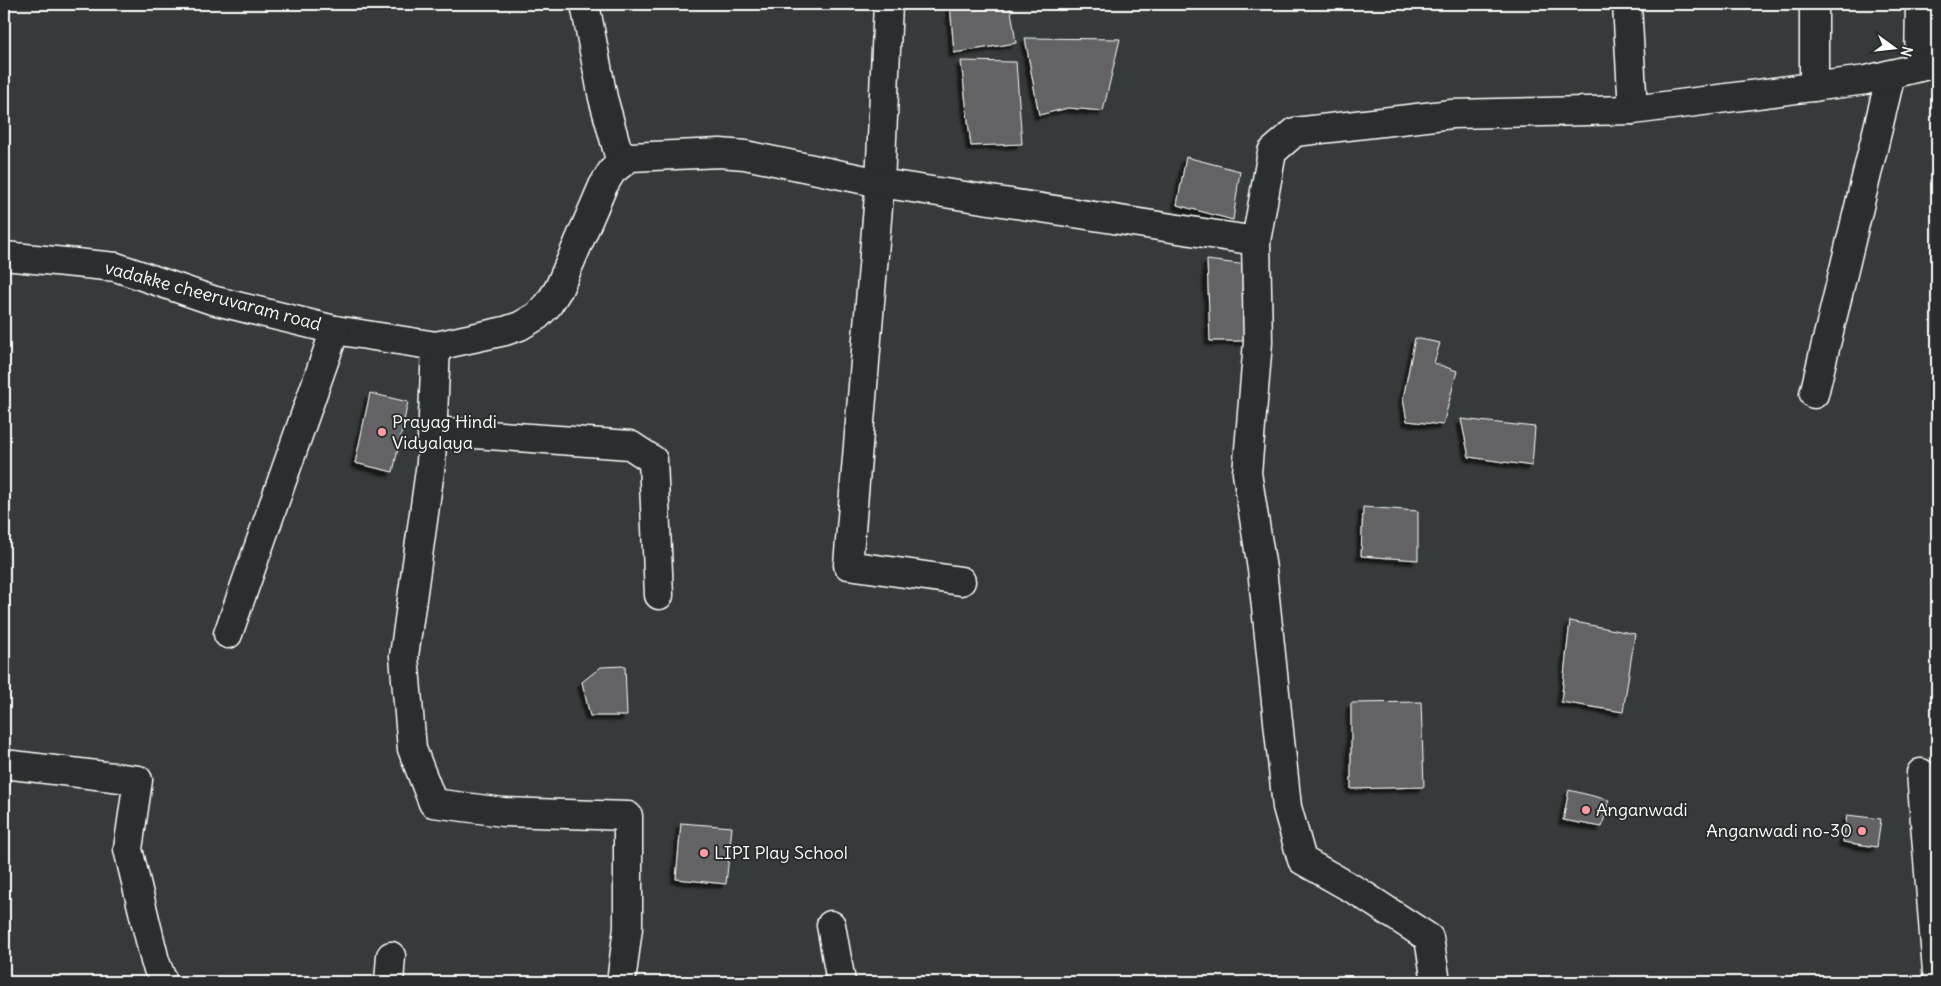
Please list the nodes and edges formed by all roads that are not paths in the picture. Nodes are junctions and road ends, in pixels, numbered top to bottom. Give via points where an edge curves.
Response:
1 (585, 4) edge
2 (888, 4) edge
3 (1627, 4) edge
4 (1814, 4) edge
5 (1920, 4) edge
6 (1928, 65) edge
7 (1891, 74) junction
8 (1814, 87) junction
9 (1633, 110) junction
10 (621, 163) junction
11 (880, 183) junction
12 (1256, 241) junction
13 (4, 256) edge
14 (335, 330) junction
15 (436, 346) junction
16 (1814, 394) dead end
17 (432, 431) junction
18 (961, 581) dead end
19 (659, 595) dead end
20 (228, 634) dead end
21 (4, 764) edge
22 (1921, 773) dead end
23 (831, 925) dead end
24 (1937, 971) edge
25 (163, 982) edge
26 (621, 982) edge
27 (841, 982) edge
28 (1436, 982) edge

1 - 10 street via 603,98
2 - 11 street
3 - 9 street
4 - 8 street
5 - 6 street
6 - 7 street
7 - 8 street
7 - 16 street
8 - 9 street
9 - 12 street via 1452,114 1295,132 1272,152
10 - 11 street via 630,157 720,153 745,155
10 - 15 street via 603,186 559,288 537,316 505,331
11 - 12 street
11 - 18 street via 848,565
12 - 28 street via 1258,342 1247,473 1262,569 1287,807 1302,860 1429,938
13 - 14 street, vadakke cheeruvaram road via 116,267 212,300
14 - 15 street, vadakke cheeruvaram road
14 - 20 street
15 - 17 street
17 - 19 street via 630,445 653,460
17 - 26 street via 431,463 404,656 412,749 433,803 503,812 628,816 628,928
21 - 25 street via 138,780 128,850
22 - 24 street
23 - 27 street

